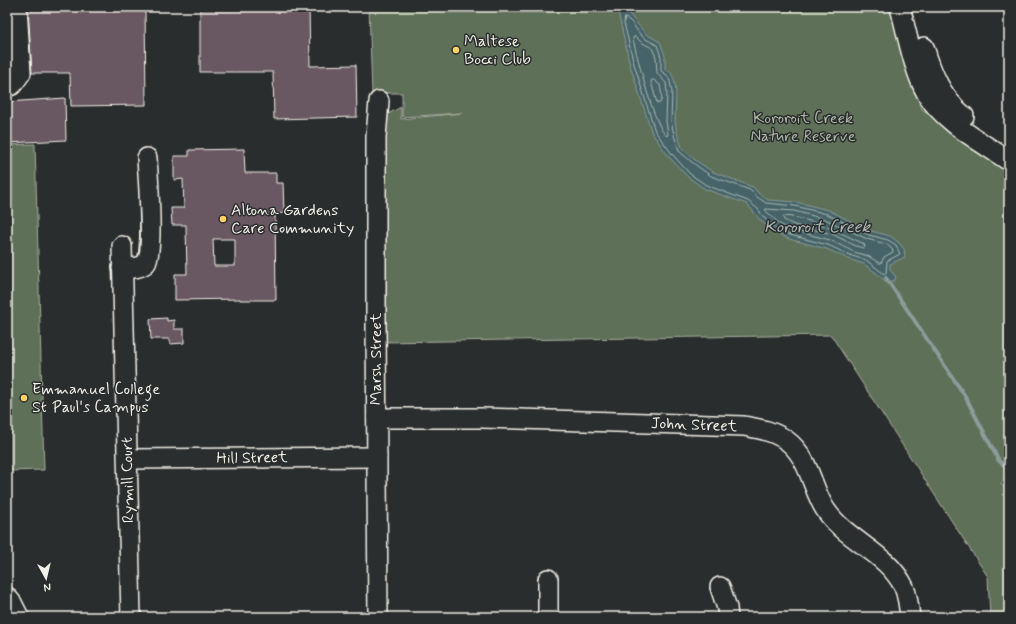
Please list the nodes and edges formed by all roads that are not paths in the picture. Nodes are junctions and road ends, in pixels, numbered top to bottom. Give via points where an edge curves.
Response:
1 (17, 7) edge
2 (908, 11) edge
3 (7, 87) edge
4 (379, 101) dead end
5 (949, 111) junction
6 (1009, 148) edge
7 (147, 158) dead end
8 (1009, 161) edge
9 (122, 246) dead end
10 (122, 268) junction
11 (377, 418) junction
12 (377, 457) junction
13 (128, 459) junction
14 (548, 579) dead end
15 (720, 587) dead end
16 (7, 597) edge
17 (19, 617) edge
18 (131, 617) edge
19 (378, 617) edge
20 (548, 617) edge
21 (728, 617) edge
22 (910, 617) edge

1 - 3 street via 21,73 12,85
2 - 5 street via 923,87 932,101
4 - 11 street, Marsh Street via 376,153
5 - 6 street via 963,116
5 - 8 street via 952,122
7 - 10 street via 148,258 141,266
9 - 10 street, Rymill Court
10 - 13 street, Rymill Court
11 - 12 street, Marsh Street
11 - 22 street, John Street via 515,419 744,426 764,429 791,444 808,468 825,508 838,525 873,552 897,576 904,588
12 - 13 street, Hill Street
12 - 19 street, Marsh Street
13 - 18 street, Rymill Court
14 - 20 street
15 - 21 street
16 - 17 street

